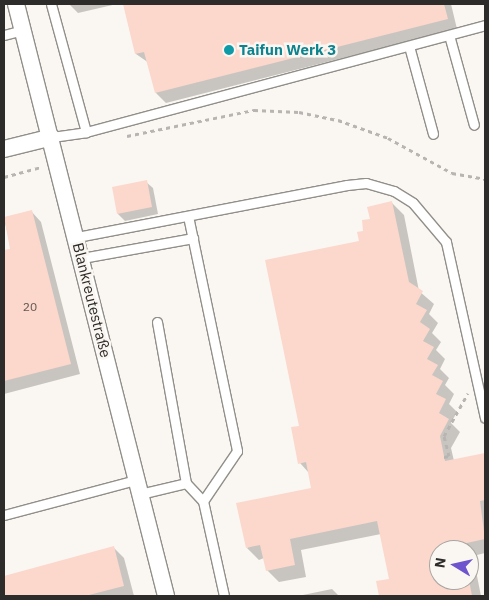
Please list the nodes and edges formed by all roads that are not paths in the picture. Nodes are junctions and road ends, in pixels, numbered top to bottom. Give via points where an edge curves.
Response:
1 (16, 4) edge
2 (51, 4) edge
3 (485, 25) edge
4 (23, 30) junction
5 (4, 35) edge
6 (449, 35) junction
7 (409, 46) junction
8 (474, 125) dead end
9 (86, 132) junction
10 (433, 134) dead end
11 (52, 137) junction
12 (4, 149) edge
13 (188, 216) junction
14 (76, 237) junction
15 (192, 238) junction
16 (82, 258) junction
17 (157, 322) dead end
18 (479, 389) junction
19 (469, 390) road end
20 (485, 418) edge
21 (186, 484) junction
22 (138, 487) junction
23 (203, 501) junction
24 (4, 515) edge
25 (166, 596) edge
26 (224, 596) edge

1 - 4 street, Blankreutestraße
2 - 9 lane
3 - 6 lane
4 - 5 lane
4 - 11 street, Blankreutestraße
6 - 7 lane
6 - 8 lane
7 - 9 lane
7 - 10 lane
9 - 11 lane
11 - 12 street
11 - 14 street, Blankreutestraße
13 - 14 lane
13 - 15 lane
13 - 18 lane via 347,185 366,183 394,191 412,203 446,242
14 - 16 street, Blankreutestraße
15 - 16 lane
15 - 23 lane via 237,452
16 - 22 street, Blankreutestraße
17 - 21 lane
18 - 19 lane
18 - 20 lane
21 - 22 lane via 167,488
21 - 23 lane
22 - 24 lane
22 - 25 street, Blankreutestraße
23 - 26 lane

